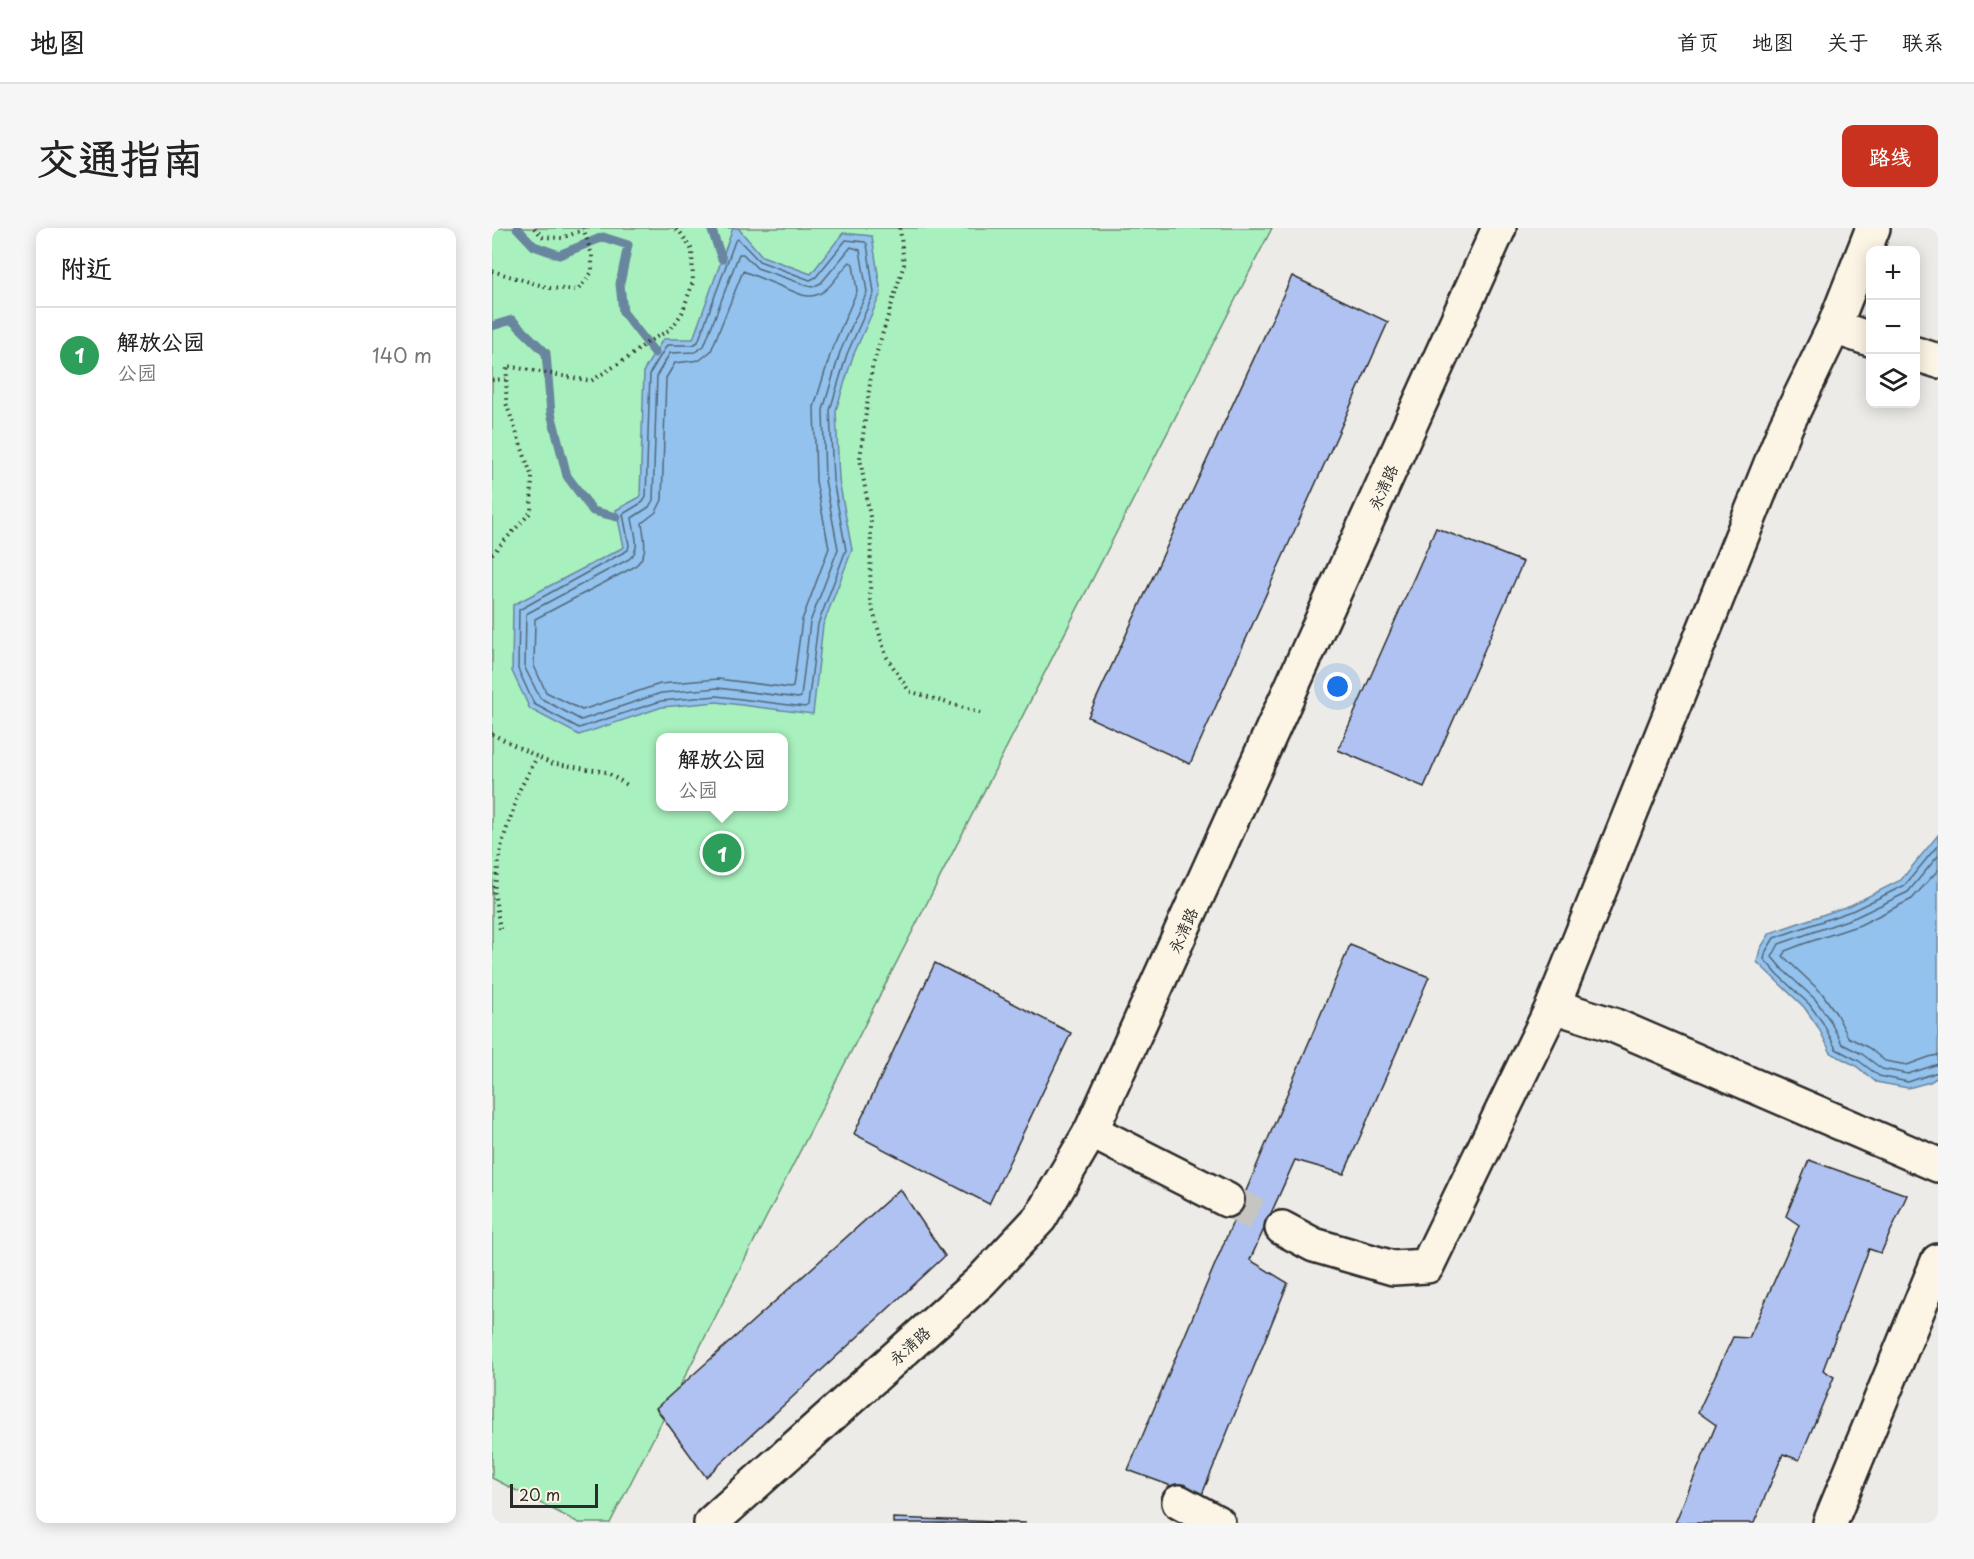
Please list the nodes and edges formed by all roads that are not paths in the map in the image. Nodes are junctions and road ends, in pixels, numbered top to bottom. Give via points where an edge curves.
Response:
1 (1499, 228) edge
2 (1873, 228) edge
3 (1834, 327) junction
4 (1866, 338) edge
5 (1920, 355) edge
6 (1938, 361) edge
7 (1553, 1006) junction
8 (1091, 1131) junction
9 (1938, 1165) edge
10 (1227, 1200) tunnel mouth
11 (1282, 1228) tunnel mouth
12 (1938, 1261) edge
13 (1179, 1502) dead end
14 (711, 1523) edge
15 (1218, 1523) edge
16 (1830, 1523) edge

1 - 8 street, 永清路
2 - 3 street
3 - 4 street
3 - 7 street via 1786,426
5 - 6 street
7 - 9 street via 1613,1025
7 - 11 street via 1427,1266 1392,1268 1314,1245
8 - 10 street
8 - 14 street, 永清路 via 1040,1218 981,1281
12 - 16 street
13 - 15 street

